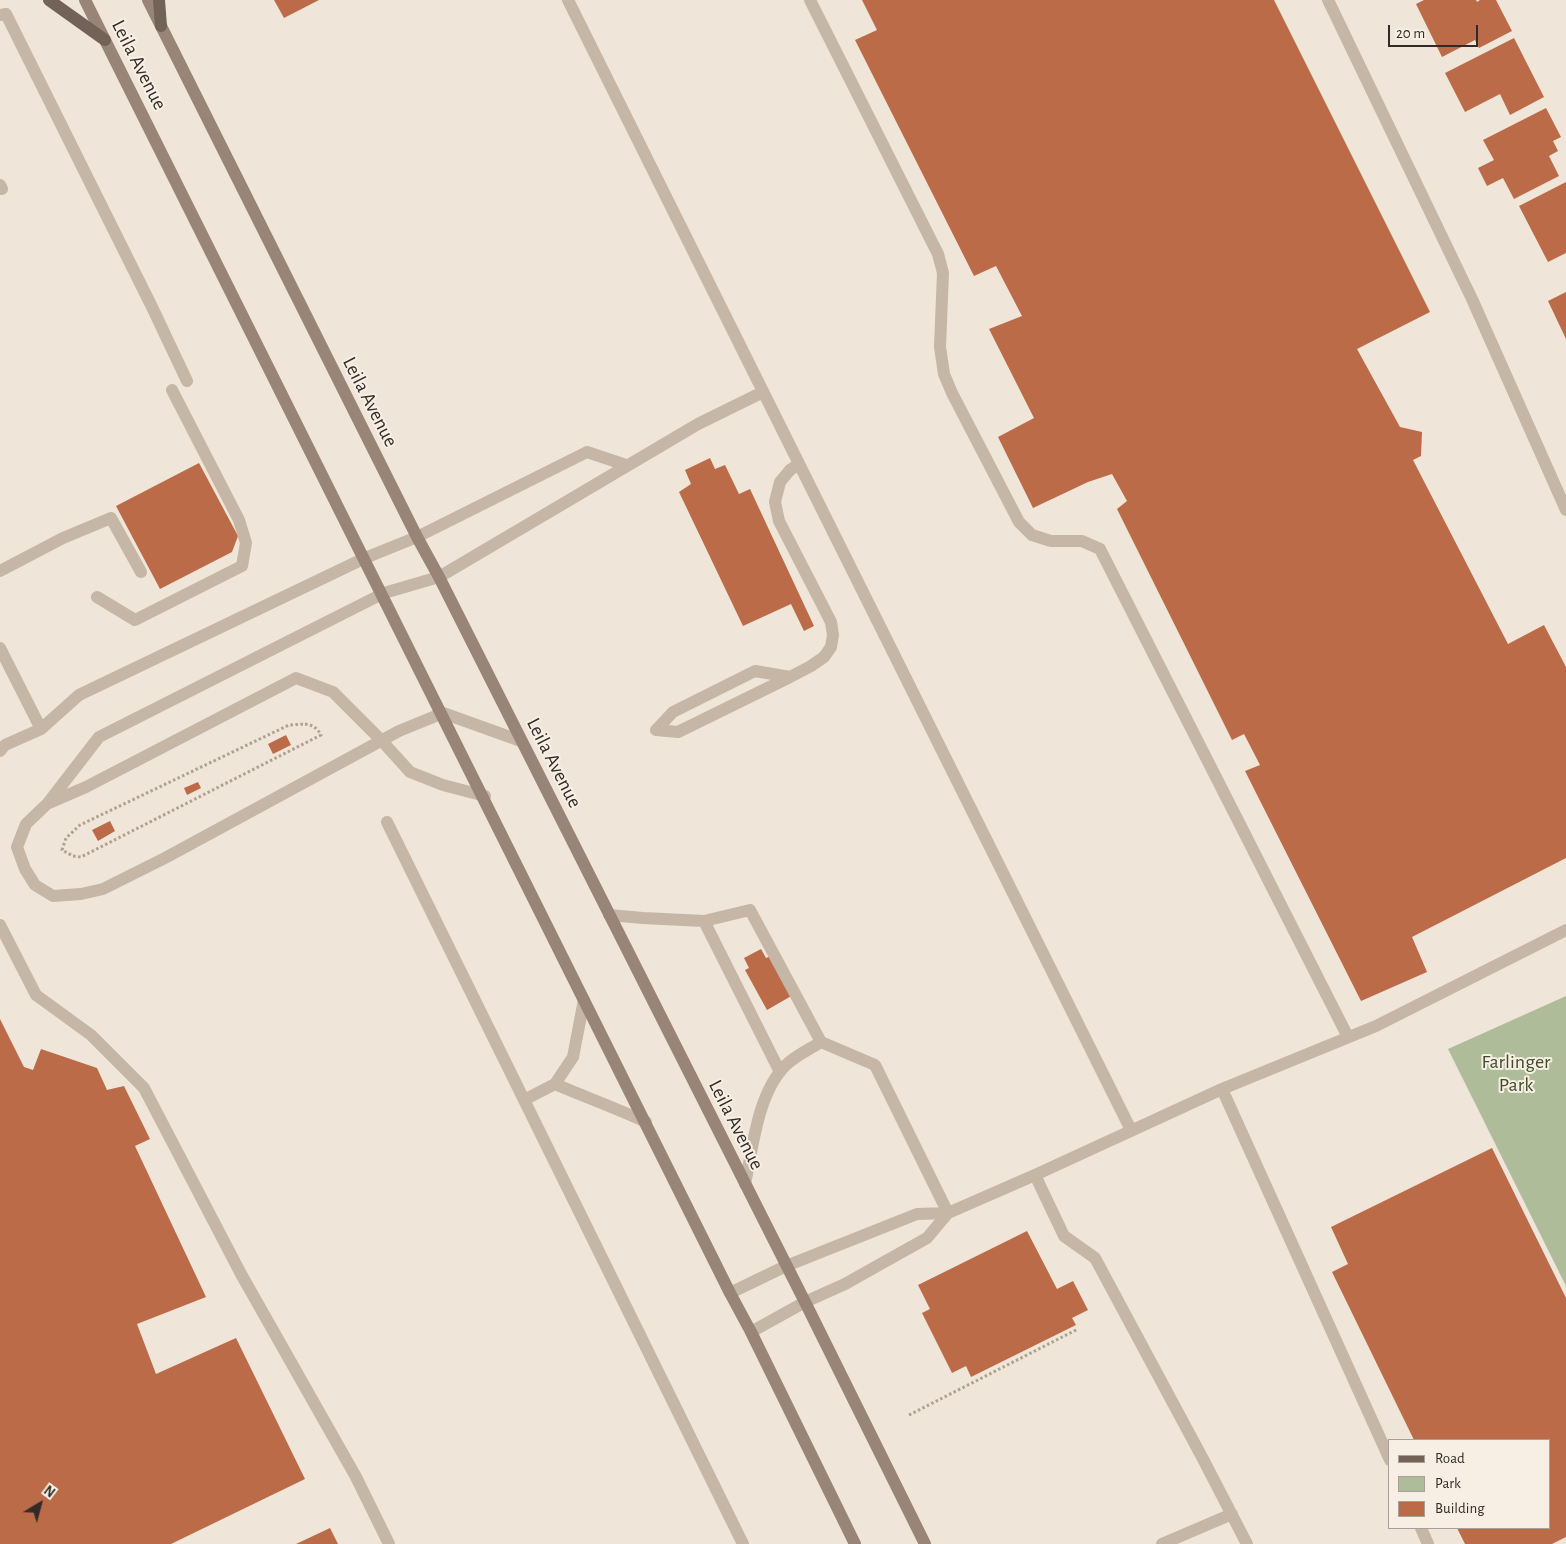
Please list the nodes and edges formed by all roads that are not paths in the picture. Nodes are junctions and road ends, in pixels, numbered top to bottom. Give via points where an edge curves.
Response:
1 (49, 0) edge
2 (85, 0) edge
3 (148, 0) edge
4 (159, 0) edge
5 (568, 0) edge
6 (810, 0) edge
7 (1328, 0) edge
8 (0, 15) edge
9 (161, 26) junction
10 (105, 40) junction
11 (187, 381) dead end
12 (172, 390) dead end
13 (763, 392) junction
14 (799, 464) junction
15 (626, 465) junction
16 (1566, 510) edge
17 (417, 537) junction
18 (365, 558) junction
19 (0, 571) edge
20 (141, 572) dead end
21 (439, 577) junction
22 (384, 593) junction
23 (96, 597) dead end
24 (0, 648) edge
25 (790, 677) junction
26 (443, 713) junction
27 (41, 729) junction
28 (382, 741) junction
29 (521, 741) junction
30 (0, 751) edge
31 (484, 796) junction
32 (48, 803) junction
33 (387, 822) dead end
34 (609, 914) junction
35 (704, 921) junction
36 (0, 925) edge
37 (1566, 930) edge
38 (584, 1000) junction
39 (1348, 1037) junction
40 (821, 1042) junction
41 (780, 1072) junction
42 (555, 1084) junction
43 (1222, 1089) junction
44 (524, 1100) junction
45 (646, 1122) junction
46 (1131, 1130) junction
47 (1035, 1175) junction
48 (745, 1184) junction
49 (948, 1213) junction
50 (786, 1266) junction
51 (730, 1293) junction
52 (805, 1302) junction
53 (751, 1332) junction
54 (1388, 1456) edge
55 (1232, 1514) junction
56 (1421, 1529) edge
57 (389, 1544) edge
58 (743, 1544) edge
59 (855, 1544) edge
60 (925, 1544) edge
61 (1162, 1544) edge
62 (1247, 1544) edge
63 (1428, 1544) edge

1 - 10 main road
2 - 10 main road, Leila Avenue
3 - 9 main road, Leila Avenue
4 - 9 main road
5 - 13 lane
6 - 39 lane via 938,254 943,273 940,347 944,374 986,460 1019,522 1032,535 1051,541 1082,541 1100,549
7 - 16 lane via 1472,299
8 - 11 lane via 6,14
9 - 17 main road, Leila Avenue
10 - 18 main road, Leila Avenue
12 - 23 lane via 239,520 246,543 242,566 135,620
13 - 14 lane
13 - 15 lane
14 - 25 lane via 780,482 775,502 779,521 823,605 833,635 831,647 824,657
14 - 46 lane
15 - 17 lane via 586,452
15 - 21 lane
17 - 18 lane
17 - 21 main road, Leila Avenue
18 - 22 main road, Leila Avenue
18 - 27 lane via 79,695
19 - 20 lane via 111,518
21 - 22 lane
21 - 29 main road, Leila Avenue
22 - 26 main road, Leila Avenue
22 - 32 lane via 99,737
24 - 27 lane
25 - 25 lane via 755,671 672,712 656,730 678,732
26 - 28 lane
26 - 29 lane
26 - 31 main road, Leila Avenue
27 - 30 lane via 5,745
28 - 31 lane via 410,772
28 - 32 lane via 333,692 296,678 86,787
28 - 32 lane via 165,858 103,889 81,894 53,896 35,885 17,847 26,824
29 - 34 main road, Leila Avenue
31 - 38 main road, Leila Avenue
33 - 44 lane
34 - 35 lane
34 - 48 main road, Leila Avenue
35 - 40 lane via 750,910
35 - 41 lane
36 - 57 lane via 36,995 91,1035 144,1088 241,1274 356,1477
37 - 39 lane
38 - 42 lane via 573,1057
38 - 45 main road, Leila Avenue
39 - 43 lane
40 - 41 lane via 786,1064
40 - 49 lane via 875,1065
41 - 48 lane via 767,1091
42 - 44 lane
42 - 45 lane
43 - 46 lane
43 - 54 lane
44 - 58 lane
45 - 51 main road, Leila Avenue
46 - 47 lane
47 - 49 lane
47 - 55 lane via 1064,1236 1095,1258
48 - 50 main road, Leila Avenue
49 - 50 lane via 917,1214
49 - 52 lane via 927,1238 846,1284
50 - 51 lane
50 - 52 main road, Leila Avenue
51 - 53 main road, Leila Avenue
52 - 53 lane
52 - 60 main road, Leila Avenue
53 - 59 main road, Leila Avenue
55 - 61 lane
55 - 62 lane
56 - 63 lane

